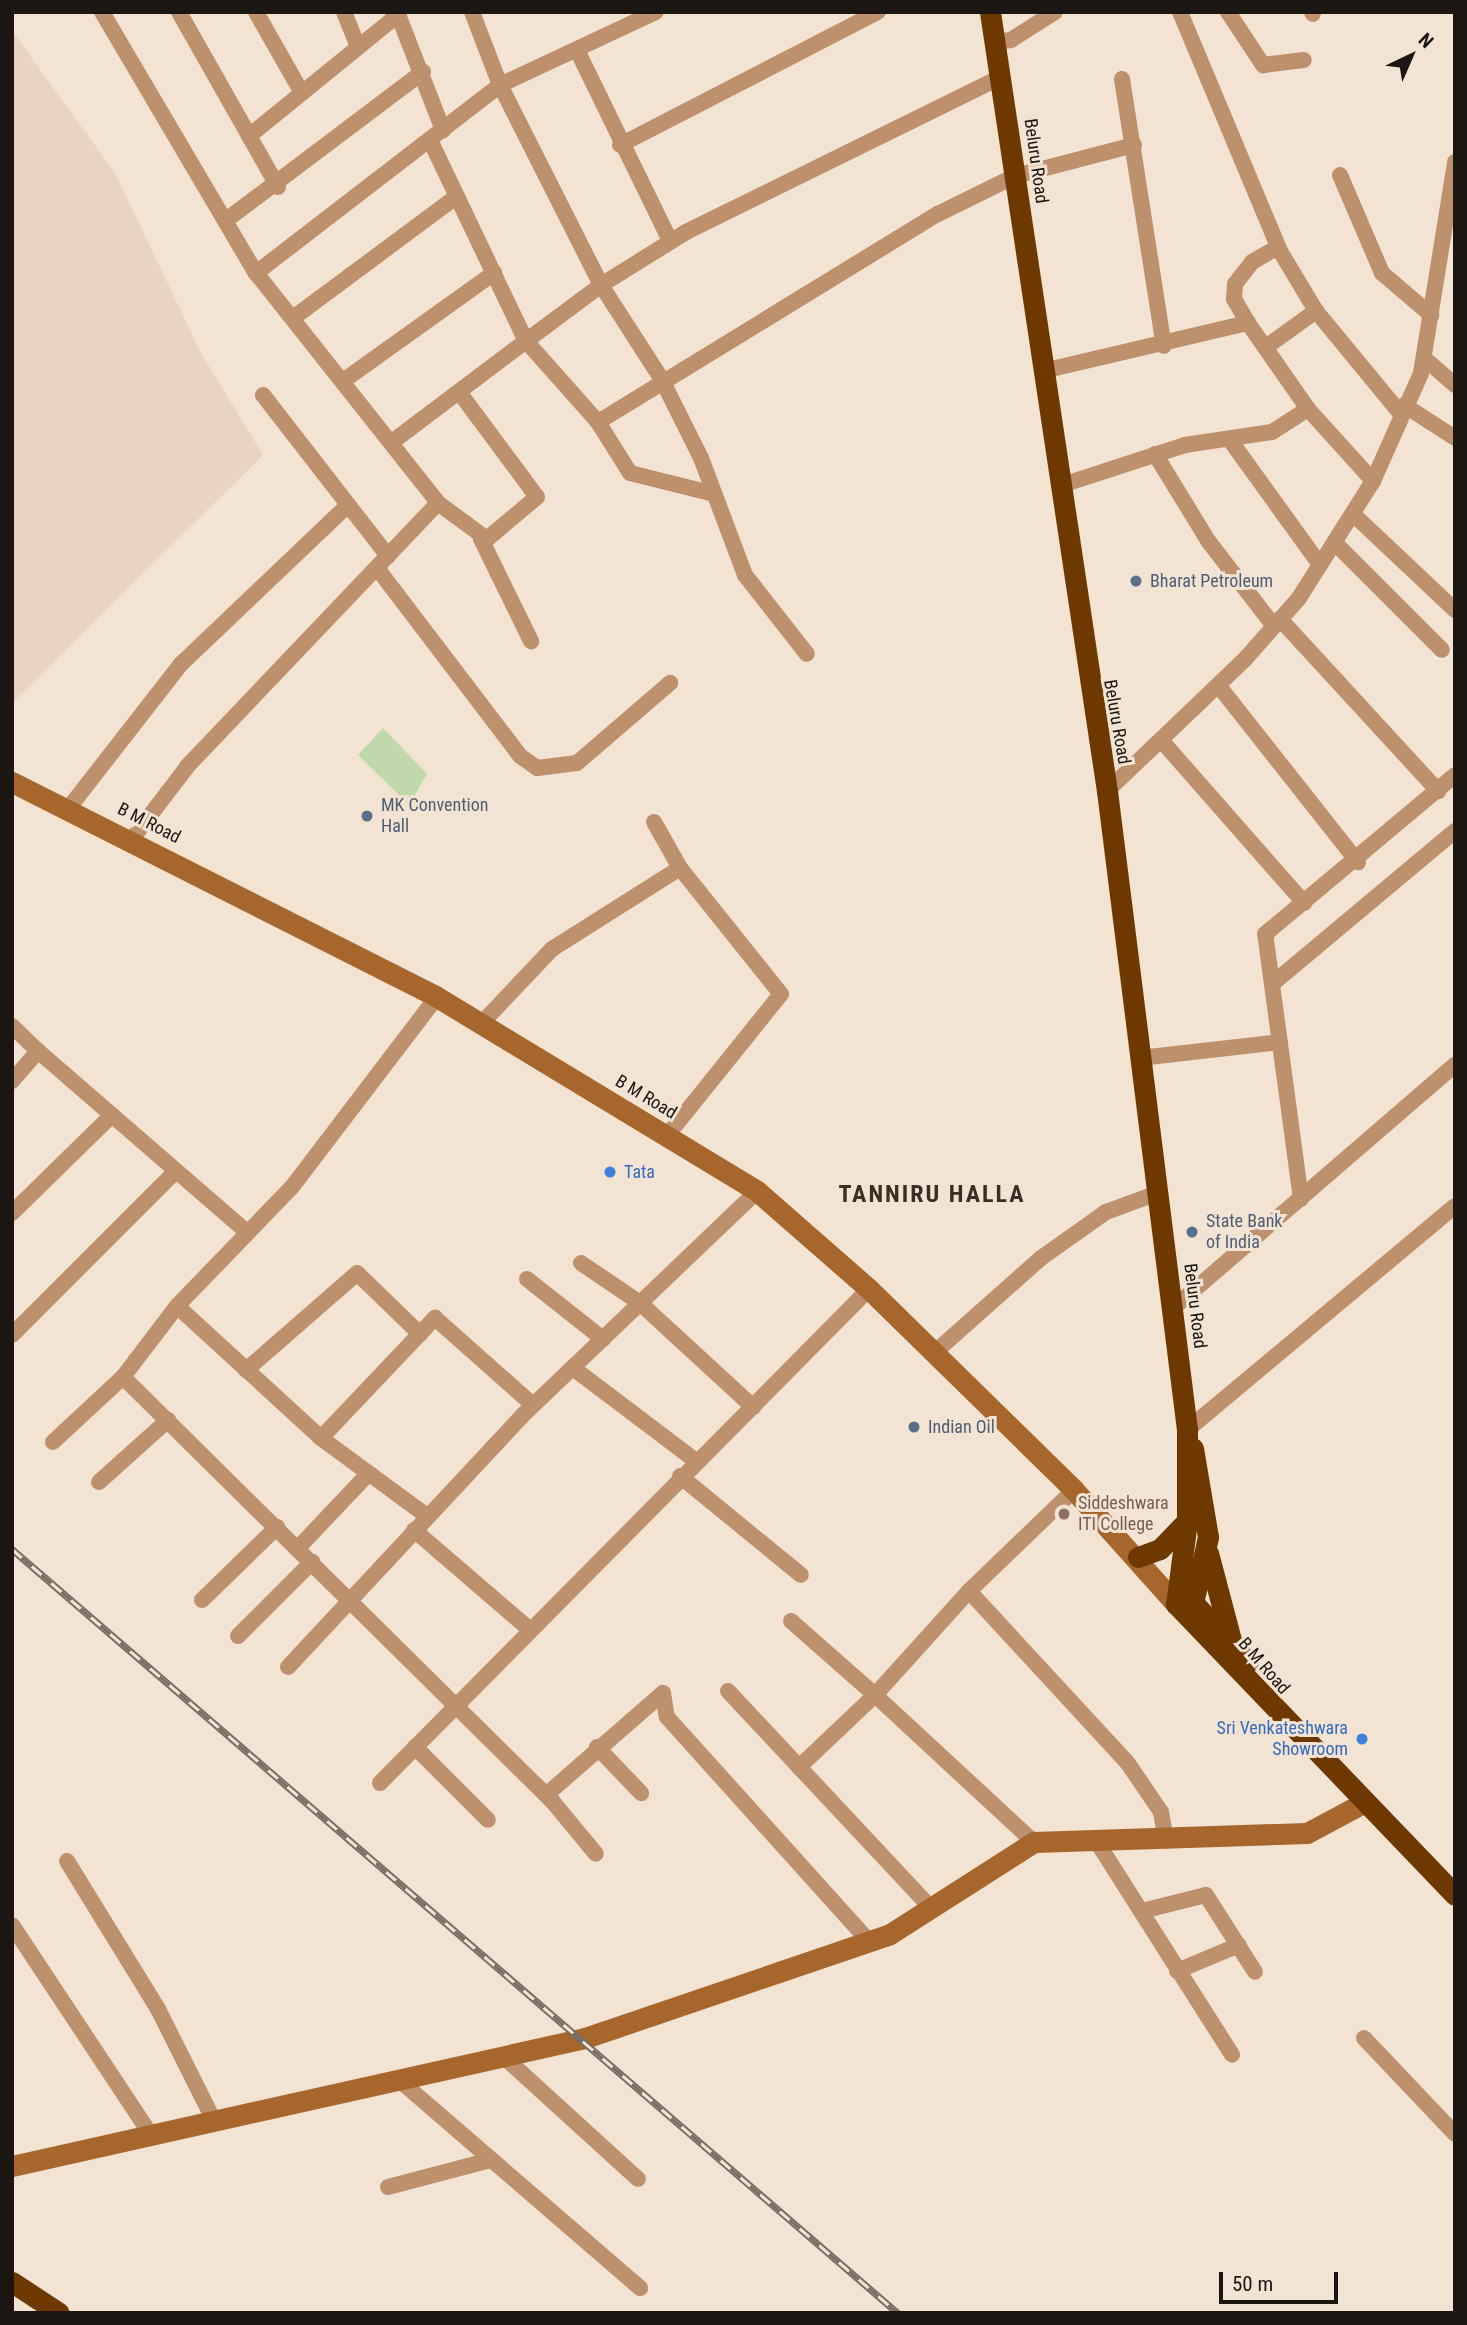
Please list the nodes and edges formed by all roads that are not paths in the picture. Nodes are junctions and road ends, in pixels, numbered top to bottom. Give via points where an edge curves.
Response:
1 (102, 12) edge
2 (179, 12) edge
3 (256, 12) edge
4 (344, 12) edge
5 (472, 12) edge
6 (656, 12) edge
7 (878, 12) edge
8 (989, 12) edge
9 (1055, 12) edge
10 (1180, 12) edge
11 (1228, 12) edge
12 (397, 14) edge
13 (995, 42) junction
14 (358, 47) junction
15 (577, 50) junction
16 (1304, 60) dead end
17 (423, 72) junction
18 (1001, 77) junction
19 (1122, 79) dead end
20 (500, 85) junction
21 (302, 93) junction
22 (436, 135) junction
23 (249, 136) junction
24 (620, 145) junction
25 (1134, 145) junction
26 (1455, 162) edge
27 (1340, 175) dead end
28 (1015, 176) junction
29 (278, 187) junction
30 (457, 196) junction
31 (225, 221) junction
32 (670, 241) junction
33 (1278, 247) junction
34 (256, 272) junction
35 (494, 273) junction
36 (601, 285) junction
37 (1316, 312) junction
38 (1431, 315) junction
39 (293, 318) junction
40 (1248, 323) junction
41 (526, 341) junction
42 (1164, 346) junction
43 (1266, 347) junction
44 (1424, 358) junction
45 (1043, 371) junction
46 (661, 378) junction
47 (343, 381) junction
48 (1454, 382) edge
49 (459, 392) junction
50 (263, 395) dead end
51 (1308, 409) junction
52 (1402, 409) junction
53 (597, 422) junction
54 (1455, 439) edge
55 (1230, 440) junction
56 (392, 442) junction
57 (1155, 454) junction
58 (1373, 481) junction
59 (1059, 486) junction
60 (714, 494) junction
61 (438, 503) junction
62 (348, 505) junction
63 (1353, 514) junction
64 (481, 539) junction
65 (1335, 542) junction
66 (382, 562) junction
67 (1320, 565) junction
68 (1455, 610) edge
69 (1277, 623) junction
70 (531, 641) dead end
71 (1441, 650) dead end
72 (807, 654) dead end
73 (670, 683) dead end
74 (1218, 685) junction
75 (1161, 740) junction
76 (1455, 775) edge
77 (13, 783) edge
78 (1438, 791) junction
79 (1107, 792) junction
80 (68, 808) junction
81 (654, 822) dead end
82 (1455, 831) edge
83 (132, 839) junction
84 (1358, 862) junction
85 (680, 868) junction
86 (1304, 904) junction
87 (1272, 984) junction
88 (438, 997) junction
89 (481, 1024) junction
90 (12, 1026) edge
91 (1280, 1042) junction
92 (38, 1051) junction
93 (1140, 1058) junction
94 (1455, 1065) edge
95 (12, 1081) edge
96 (112, 1115) junction
97 (667, 1136) junction
98 (176, 1171) junction
99 (757, 1191) junction
100 (1158, 1194) junction
101 (1301, 1199) junction
102 (1455, 1206) edge
103 (12, 1213) edge
104 (247, 1232) junction
105 (581, 1263) dead end
106 (527, 1279) dead end
107 (869, 1289) junction
108 (640, 1303) junction
109 (177, 1307) junction
110 (1172, 1309) junction
111 (420, 1334) junction
112 (12, 1335) edge
113 (603, 1339) junction
114 (934, 1353) junction
115 (573, 1368) junction
116 (246, 1370) junction
117 (124, 1377) junction
118 (533, 1405) junction
119 (753, 1407) junction
120 (168, 1419) junction
121 (1188, 1435) junction
122 (321, 1438) junction
123 (53, 1442) dead end
124 (696, 1461) junction
125 (369, 1473) junction
126 (680, 1476) junction
127 (99, 1482) dead end
128 (1074, 1490) junction
129 (427, 1516) junction
130 (1187, 1521) junction
131 (277, 1527) junction
132 (414, 1530) junction
133 (298, 1548) junction
134 (1207, 1551) junction
135 (1138, 1557) junction
136 (312, 1562) junction
137 (801, 1575) dead end
138 (969, 1591) junction
139 (1180, 1598) junction
140 (202, 1600) dead end
141 (351, 1600) junction
142 (791, 1621) dead end
143 (529, 1629) junction
144 (238, 1636) dead end
145 (1232, 1642) junction
146 (288, 1667) dead end
147 (728, 1691) dead end
148 (875, 1695) junction
149 (454, 1707) junction
150 (415, 1747) junction
151 (597, 1747) junction
152 (799, 1767) junction
153 (380, 1783) dead end
154 (641, 1793) dead end
155 (546, 1795) junction
156 (1361, 1804) junction
157 (488, 1820) dead end
158 (1166, 1841) junction
159 (1034, 1842) junction
160 (1097, 1842) junction
161 (596, 1854) dead end
162 (67, 1861) dead end
163 (1455, 1879) edge
164 (1455, 1895) edge
165 (931, 1908) junction
166 (1142, 1912) junction
167 (12, 1925) edge
168 (869, 1941) junction
169 (1239, 1945) junction
170 (1177, 1970) junction
171 (1255, 1972) dead end
172 (1364, 2038) dead end
173 (1232, 2055) dead end
174 (504, 2057) junction
175 (398, 2079) junction
176 (214, 2121) junction
177 (1455, 2134) edge
178 (151, 2135) junction
179 (491, 2160) junction
180 (12, 2166) edge
181 (638, 2179) dead end
182 (388, 2187) dead end
183 (12, 2282) edge
184 (640, 2288) dead end
185 (60, 2313) edge

1 - 31 street
2 - 23 street
3 - 21 street
4 - 14 street
5 - 20 street
6 - 15 street
7 - 24 street
8 - 13 highway, Beluru Road
9 - 13 street via 1011,40
10 - 33 street
11 - 16 street via 1263,65
12 - 14 street
12 - 17 street
13 - 18 highway, Beluru Road
14 - 21 street
15 - 20 street
15 - 24 street
17 - 22 street
17 - 29 street
18 - 28 highway, Beluru Road
18 - 32 street
19 - 25 street
20 - 22 street
20 - 36 street
21 - 23 street
22 - 30 street
22 - 34 street
23 - 29 street
24 - 32 street
25 - 28 street
25 - 42 street
26 - 38 street
27 - 38 street via 1382,273
28 - 45 highway, Beluru Road
28 - 46 street via 938,214
29 - 31 street
30 - 35 street
30 - 39 street
31 - 34 street
32 - 36 street
33 - 37 street
33 - 40 street via 1252,262 1235,284 1234,299
34 - 39 street
35 - 41 street
35 - 47 street
36 - 41 street
36 - 46 street
37 - 43 street
37 - 52 street
38 - 44 street
39 - 47 street
40 - 42 street
40 - 43 street
41 - 49 street
41 - 53 street
42 - 45 street
43 - 51 street
44 - 48 street
44 - 52 street
45 - 59 highway, Beluru Road
46 - 53 street
46 - 60 street
47 - 56 street
49 - 56 street
49 - 64 street via 537,497
50 - 62 street
51 - 55 street via 1272,432
51 - 58 street
52 - 54 street
52 - 58 street
53 - 60 street via 630,473
55 - 57 street
55 - 67 street
56 - 61 street
57 - 59 street
57 - 69 street via 1209,542
58 - 63 street
59 - 79 highway, Beluru Road
60 - 72 street via 745,575
61 - 64 street
61 - 66 street
62 - 66 street
62 - 80 street via 181,664
63 - 65 street
63 - 68 street
64 - 70 street
65 - 67 street
65 - 71 street
66 - 73 street via 520,756 537,768 577,763
66 - 83 street via 187,767
67 - 69 street
69 - 74 street
69 - 78 street
74 - 75 street
74 - 84 street
75 - 79 street
75 - 86 street
76 - 78 street
77 - 80 main road, B M Road
78 - 84 street
79 - 93 highway, Beluru Road
80 - 83 main road, B M Road
81 - 85 street
82 - 87 street
83 - 88 main road, B M Road
84 - 86 street
85 - 89 street via 552,949
85 - 97 street via 781,994
86 - 87 street via 1265,934
87 - 91 street
88 - 89 main road, B M Road
88 - 104 street via 309,1166
89 - 97 main road, B M Road
90 - 92 street
91 - 93 street
91 - 101 street
92 - 95 street
92 - 96 street
93 - 100 highway, Beluru Road
94 - 101 street
96 - 98 street
96 - 103 street
97 - 99 main road, B M Road
98 - 104 street
98 - 112 street
99 - 107 main road, B M Road
99 - 108 street
100 - 110 highway, Beluru Road
100 - 114 street via 1106,1212 1041,1258
101 - 110 street
102 - 121 street
104 - 109 street
105 - 108 street
106 - 113 street
107 - 114 main road, B M Road
107 - 119 street
108 - 113 street
108 - 119 street
109 - 116 street
109 - 117 street
110 - 121 highway, Beluru Road
111 - 116 street via 357,1273
111 - 118 street via 435,1318
111 - 122 street
113 - 115 street
114 - 128 main road, B M Road
115 - 118 street
115 - 124 street
116 - 122 street
117 - 120 street
117 - 123 street
118 - 129 street
119 - 124 street
120 - 127 street
120 - 131 street
121 - 130 highway, Beluru Road
121 - 134 highway, Beluru Road via 1198,1455
122 - 125 street
124 - 126 street
125 - 129 street
125 - 133 street
126 - 137 street
126 - 143 street
128 - 135 main road, B M Road
128 - 138 street
129 - 132 street
130 - 135 highway via 1160,1549
130 - 139 highway, Beluru Road
131 - 133 street
131 - 140 street
132 - 141 street
132 - 143 street
133 - 136 street
134 - 139 highway, Beluru Road
134 - 145 highway
135 - 139 main road, B M Road
136 - 141 street
136 - 144 street
138 - 148 street
138 - 158 street via 1127,1762 1161,1812
139 - 145 highway, B M Road
139 - 156 highway, B M Road
141 - 146 street
141 - 149 street
142 - 148 street
143 - 149 street
145 - 163 highway, B M Road
147 - 152 street
148 - 152 street
148 - 159 street
149 - 150 street
149 - 155 street
150 - 153 street
150 - 157 street
151 - 154 street
151 - 155 street
151 - 168 street via 663,1693 667,1717
152 - 165 street
155 - 161 street
156 - 158 main road via 1307,1833
156 - 164 highway, B M Road
158 - 160 main road
159 - 160 main road
159 - 165 main road
160 - 166 street
162 - 176 street via 158,2009
165 - 168 main road
166 - 169 street via 1206,1895
166 - 170 street
167 - 178 street
168 - 174 main road via 585,2038
169 - 170 street
169 - 171 street
170 - 173 street
172 - 177 street
174 - 175 main road
174 - 181 street
175 - 176 main road
175 - 179 street
176 - 178 main road
178 - 180 main road
179 - 182 street
179 - 184 street
183 - 185 highway

